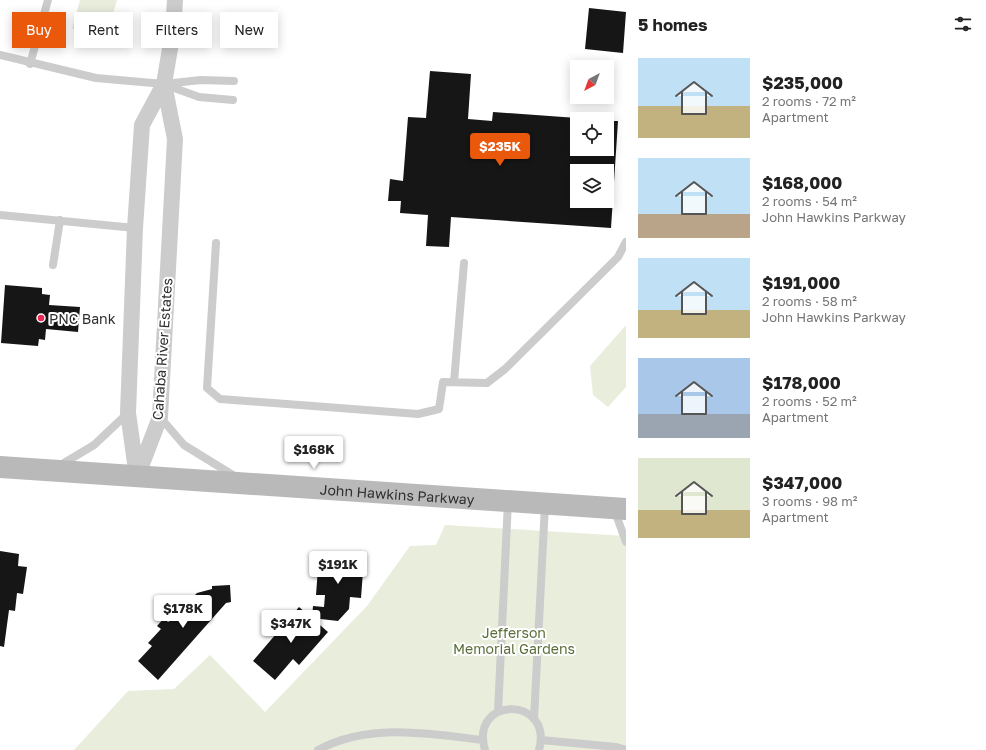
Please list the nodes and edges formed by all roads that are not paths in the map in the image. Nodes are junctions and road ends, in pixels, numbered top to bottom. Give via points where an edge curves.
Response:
1 (48, 0) edge
2 (175, 0) edge
3 (0, 55) edge
4 (30, 64) junction
5 (234, 81) dead end
6 (164, 84) junction
7 (233, 100) dead end
8 (0, 215) edge
9 (60, 220) junction
10 (135, 228) junction
11 (626, 242) edge
12 (216, 243) dead end
13 (464, 263) dead end
14 (53, 265) dead end
15 (454, 382) junction
16 (128, 413) junction
17 (160, 417) junction
18 (0, 467) edge
19 (51, 471) junction
20 (137, 477) junction
21 (246, 482) junction
22 (508, 500) junction
23 (546, 502) junction
24 (620, 508) edge
25 (626, 542) edge
26 (498, 712) junction
27 (534, 720) junction
28 (482, 740) junction
29 (541, 740) junction
30 (318, 750) edge
31 (485, 750) edge
32 (539, 750) edge
33 (626, 750) edge

1 - 4 lane
2 - 6 street, Cahaba River Estates via 173,31
3 - 4 lane
4 - 6 lane via 96,78
5 - 6 lane via 201,80
6 - 7 lane via 199,97
6 - 10 street, Cahaba River Estates via 142,125
6 - 17 street, Cahaba River Estates via 175,139
8 - 9 lane
9 - 10 lane
9 - 14 lane
10 - 16 street, Cahaba River Estates
11 - 15 lane via 618,257 505,369 487,383
12 - 15 lane via 207,388 220,399 418,414 439,409 443,382
13 - 15 lane
16 - 19 lane via 94,444
16 - 20 street, Cahaba River Estates
17 - 20 street, Cahaba River Estates
17 - 21 lane via 184,445
18 - 19 main road, John Hawkins Parkway
19 - 20 main road, John Hawkins Parkway
20 - 21 main road, John Hawkins Parkway
21 - 22 main road, John Hawkins Parkway
22 - 23 main road, John Hawkins Parkway
22 - 26 lane
23 - 24 main road, John Hawkins Parkway
23 - 27 lane
24 - 25 lane
26 - 27 lane via 512,708 521,710
26 - 28 lane via 487,722
27 - 29 lane via 540,731
28 - 30 lane via 426,732 374,733 349,737
28 - 31 lane
29 - 32 lane
29 - 33 lane

